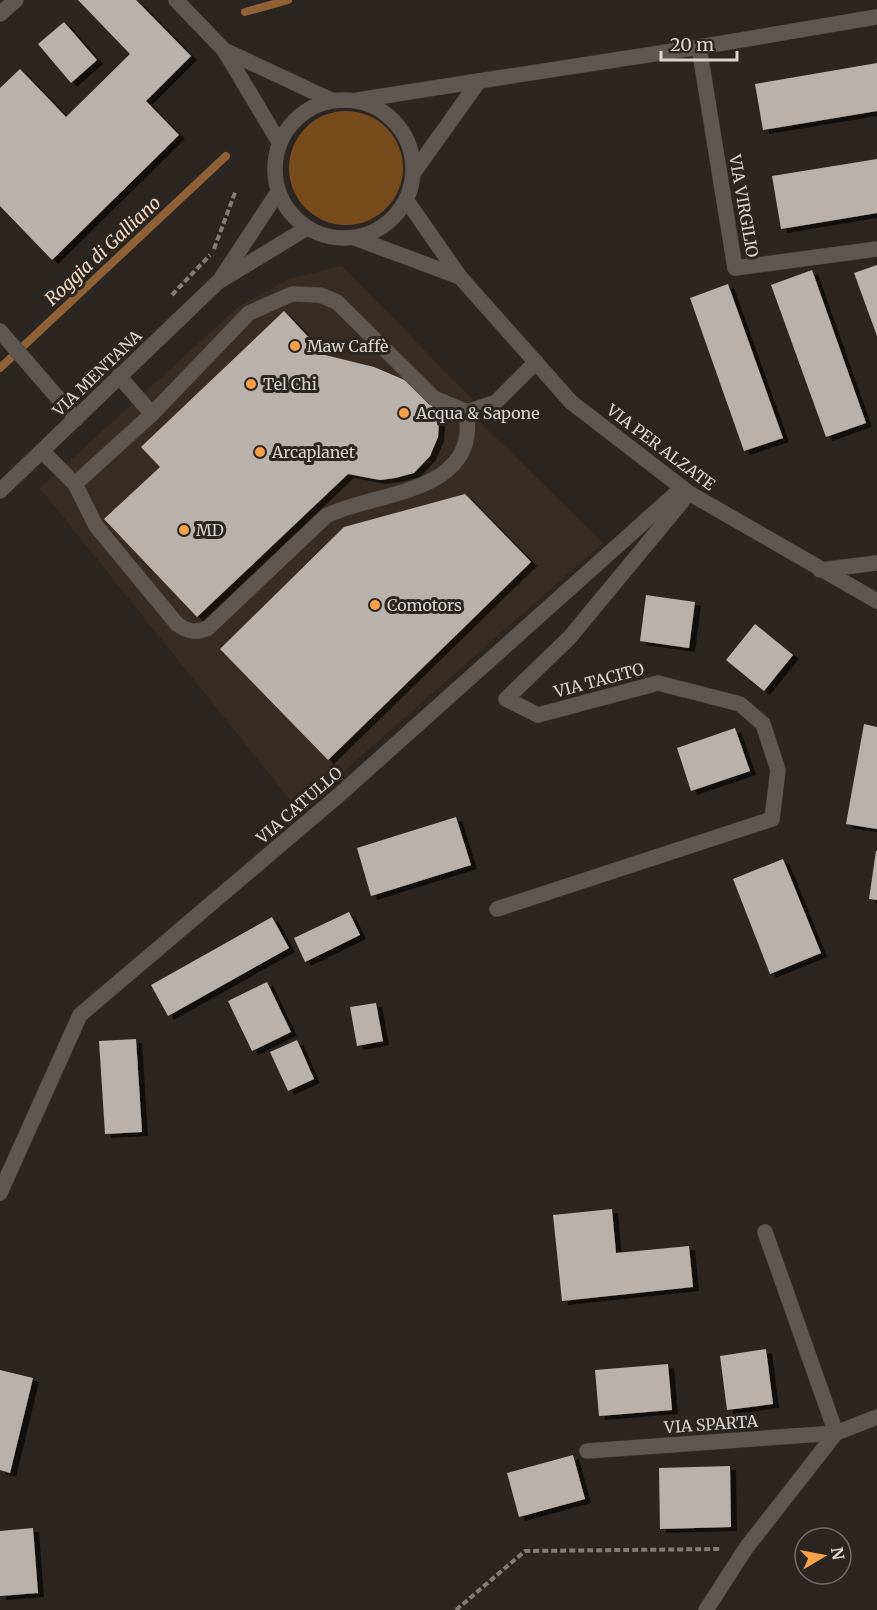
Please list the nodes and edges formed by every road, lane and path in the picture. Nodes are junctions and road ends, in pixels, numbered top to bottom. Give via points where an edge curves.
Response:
1 (16, 0) edge
2 (176, 0) edge
3 (0, 14) edge
4 (877, 17) edge
5 (699, 47) junction
6 (224, 50) junction
7 (478, 81) junction
8 (331, 100) junction
9 (358, 100) junction
10 (279, 142) junction
11 (414, 172) junction
12 (236, 190) dead end
13 (278, 192) junction
14 (407, 201) junction
15 (307, 228) junction
16 (355, 238) junction
17 (877, 249) edge
18 (460, 277) junction
19 (218, 282) junction
20 (168, 298) dead end
21 (0, 331) edge
22 (536, 362) junction
23 (119, 376) junction
24 (467, 412) junction
25 (152, 414) junction
26 (76, 418) junction
27 (42, 451) junction
28 (75, 484) junction
29 (0, 491) edge
30 (686, 491) junction
31 (877, 563) edge
32 (820, 570) junction
33 (877, 601) edge
34 (497, 909) dead end
35 (0, 1193) edge
36 (765, 1232) dead end
37 (877, 1417) edge
38 (836, 1433) junction
39 (587, 1451) dead end
40 (746, 1548) junction
41 (456, 1610) edge
42 (706, 1610) edge

1 - 3 street
2 - 6 street
4 - 5 street
5 - 7 street
5 - 17 street, VIA VIRGILIO via 735,268
6 - 8 street
6 - 10 street
7 - 9 street
7 - 11 street
8 - 9 street
8 - 10 street via 307,109
9 - 11 street via 383,111 406,135
10 - 13 street via 274,166
11 - 14 street
12 - 20 path via 213,251
13 - 15 street via 285,206
13 - 19 street, VIA MENTANA
14 - 16 street via 381,228
14 - 18 street, VIA PER ALZATE
15 - 16 street via 330,237
15 - 19 street, VIA MENTANA
16 - 18 street, VIA PER ALZATE
18 - 22 street, VIA PER ALZATE
19 - 23 street, VIA MENTANA
21 - 26 street
22 - 24 street via 496,402
22 - 30 street, VIA PER ALZATE via 571,402
23 - 25 street
23 - 26 street, VIA MENTANA
24 - 25 street via 434,398 337,302 321,295 292,294 249,313
24 - 28 street via 467,437 457,460 442,475 419,488 326,516 208,627 198,632 186,630 170,615 96,526
25 - 28 street
26 - 27 street, VIA MENTANA
27 - 28 street
27 - 29 street, VIA MENTANA
30 - 32 street, VIA PER ALZATE
30 - 34 street, VIA TACITO via 570,637 506,699 538,715 658,683 740,704 763,724 778,770 772,819
30 - 35 street, VIA CATULLO via 80,1015
31 - 32 street
32 - 33 street, VIA PER ALZATE
36 - 38 street
37 - 38 street, VIA SPARTA
38 - 39 street, VIA SPARTA
38 - 40 street
40 - 41 path via 525,1551
40 - 42 street

